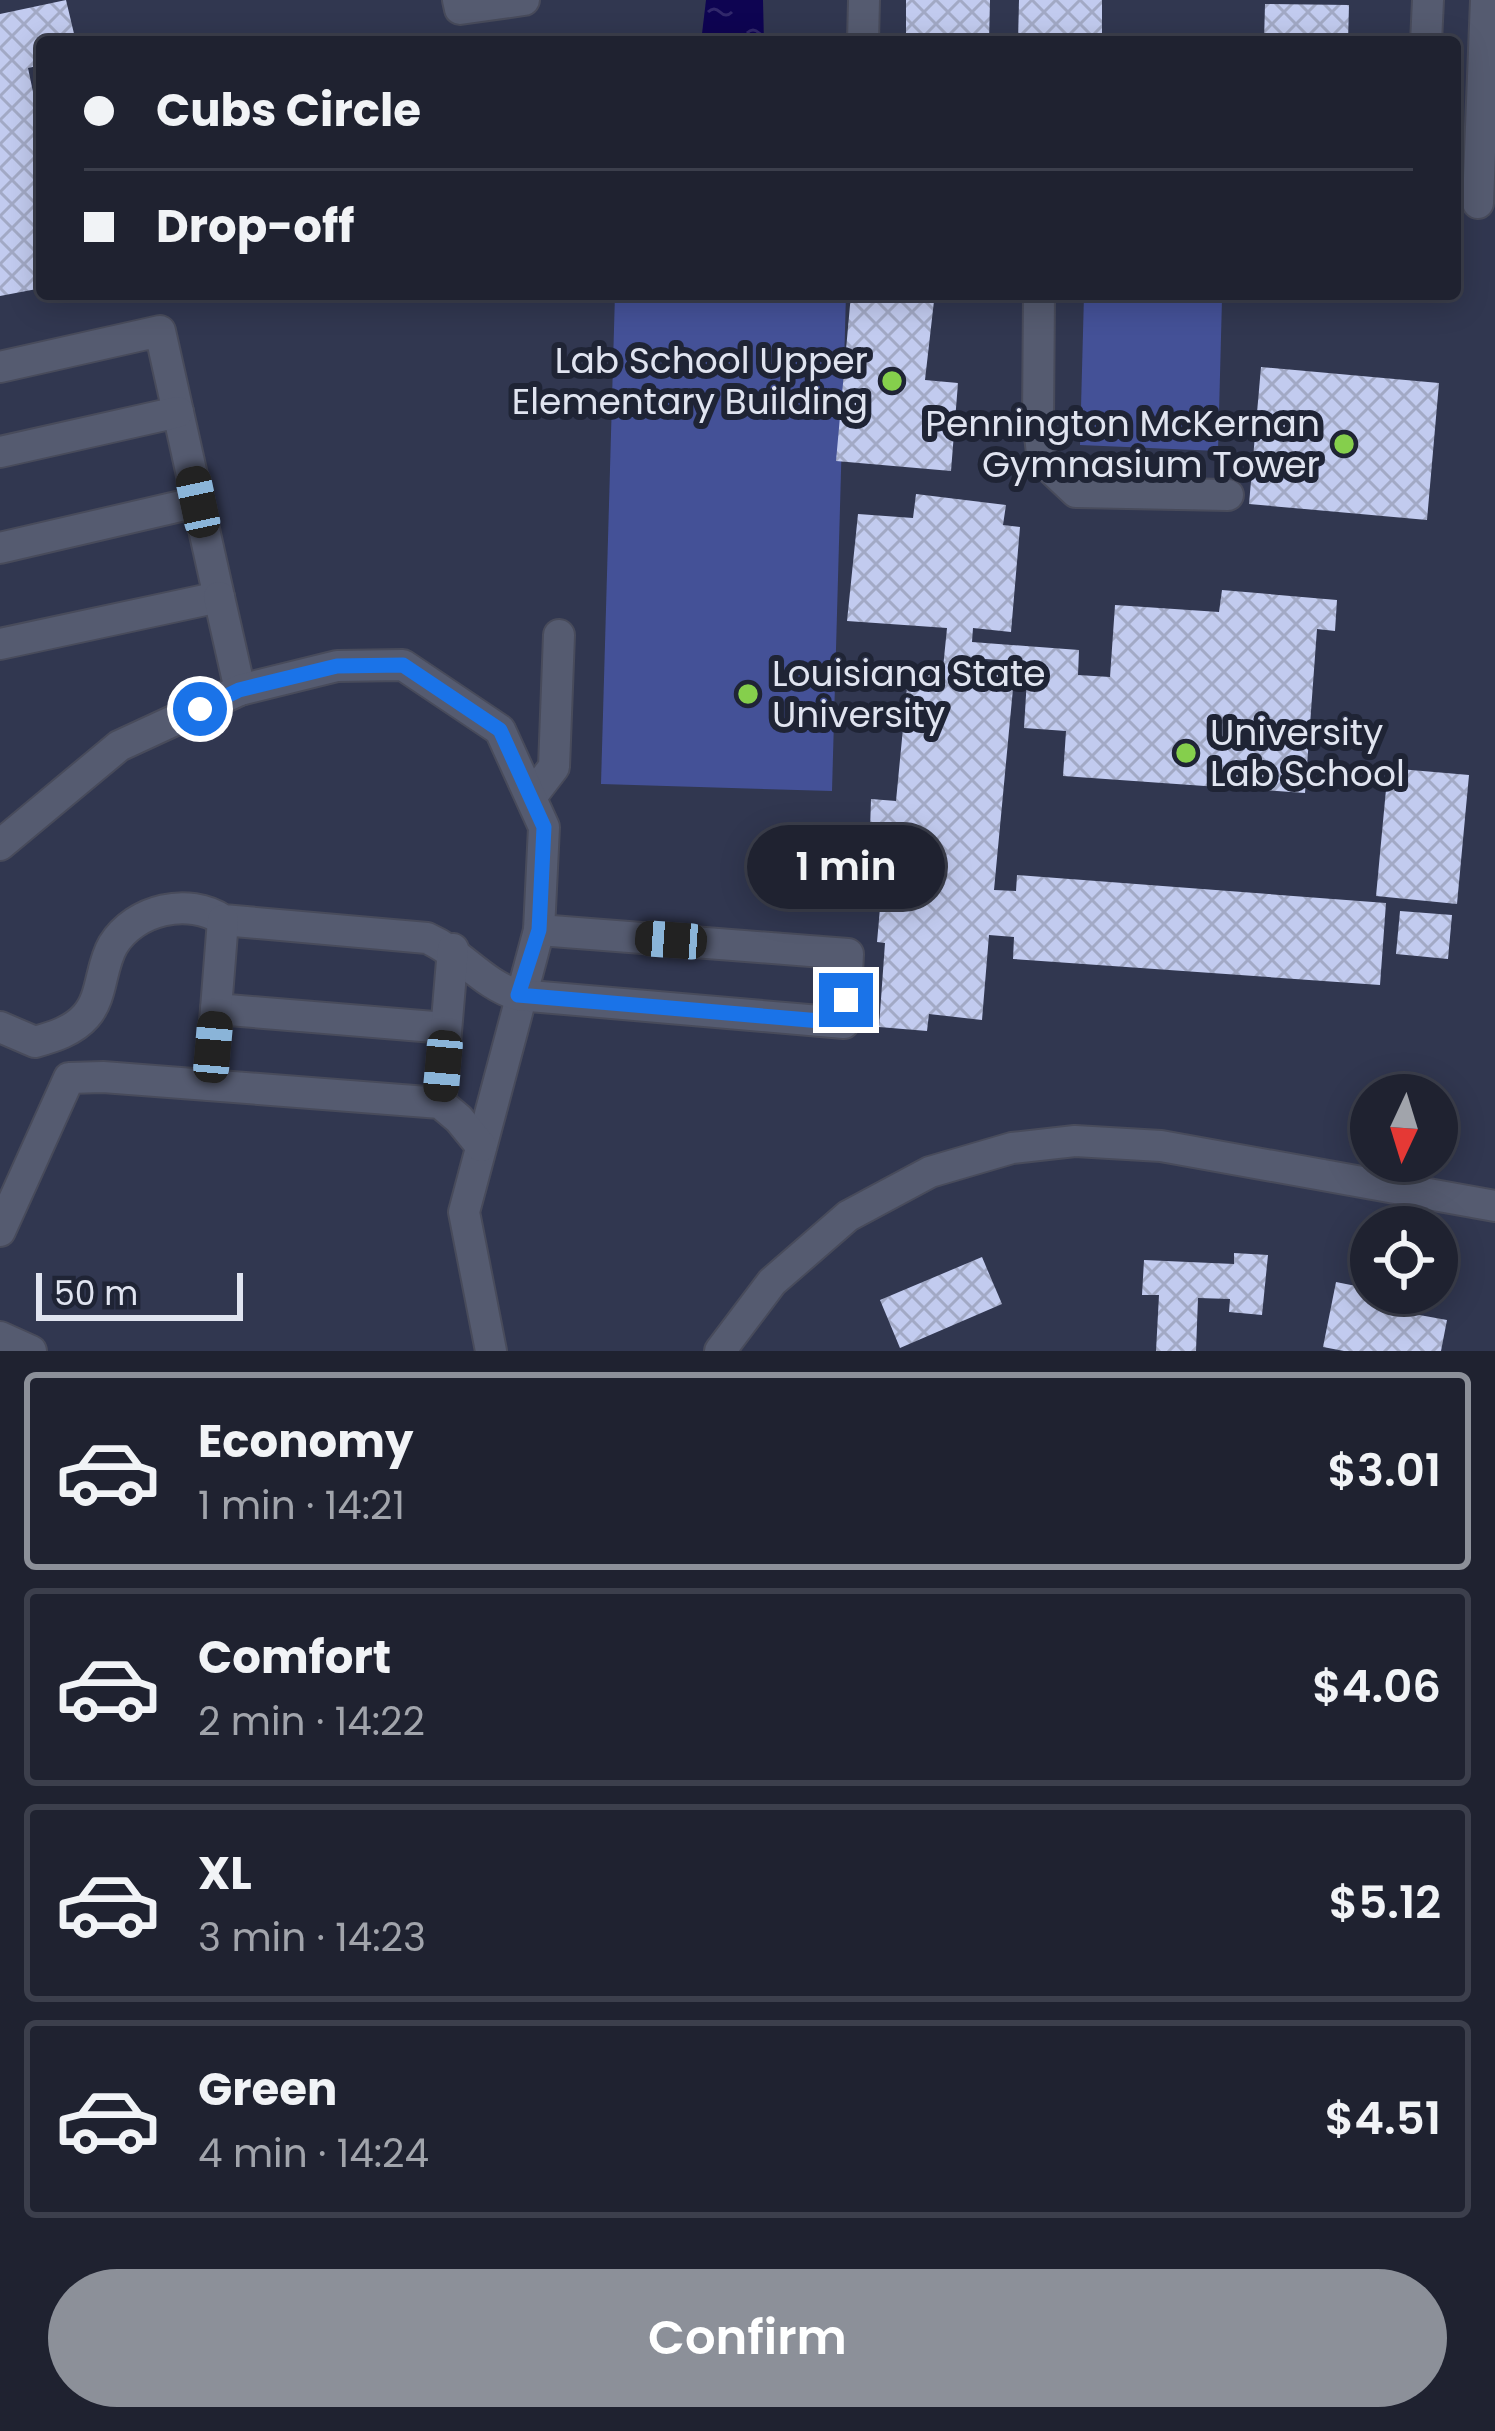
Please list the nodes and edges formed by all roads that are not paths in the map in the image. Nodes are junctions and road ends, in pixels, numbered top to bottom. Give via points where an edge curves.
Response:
1 (458, 0) edge
2 (524, 0) edge
3 (863, 0) edge
4 (1428, 0) edge
5 (1486, 0) edge
6 (862, 36) edge
7 (1426, 36) edge
8 (1476, 202) edge
9 (1040, 300) edge
10 (0, 368) edge
11 (178, 412) junction
12 (0, 452) edge
13 (1228, 494) dead end
14 (198, 502) junction
15 (0, 548) edge
16 (219, 597) junction
17 (559, 635) dead end
18 (0, 644) edge
19 (239, 690) junction
20 (531, 797) junction
21 (1, 841) edge
22 (223, 920) junction
23 (539, 930) junction
24 (453, 950) junction
25 (518, 995) junction
26 (216, 1009) junction
27 (0, 1027) edge
28 (446, 1028) junction
29 (210, 1084) junction
30 (440, 1103) junction
31 (481, 1147) junction
32 (1495, 1206) edge
33 (0, 1231) edge
34 (0, 1336) edge
35 (32, 1351) edge
36 (491, 1351) edge
37 (720, 1351) edge

1 - 2 street via 460,9
3 - 6 street
4 - 7 street
5 - 8 street
9 - 13 street via 1043,460 1076,492
10 - 11 street via 160,331
11 - 12 street
11 - 14 street
14 - 15 street
14 - 16 street
16 - 18 street
16 - 19 street
17 - 20 street via 554,767
19 - 20 street via 337,666 403,665 500,730
19 - 21 street via 119,746
20 - 23 street via 544,827
22 - 24 street via 427,938
22 - 26 street
22 - 27 street via 185,907 154,913 111,948 85,1018 35,1042
23 - 25 street
23 - 25 street via 848,954 844,1023
24 - 25 street via 496,988
24 - 28 street
25 - 31 street
26 - 28 street
26 - 29 street
28 - 30 street
29 - 30 street
29 - 33 street via 69,1078
30 - 31 street
31 - 36 street via 464,1211
32 - 37 street via 1122,1141 1012,1148 930,1172 848,1216 772,1282
34 - 35 street

